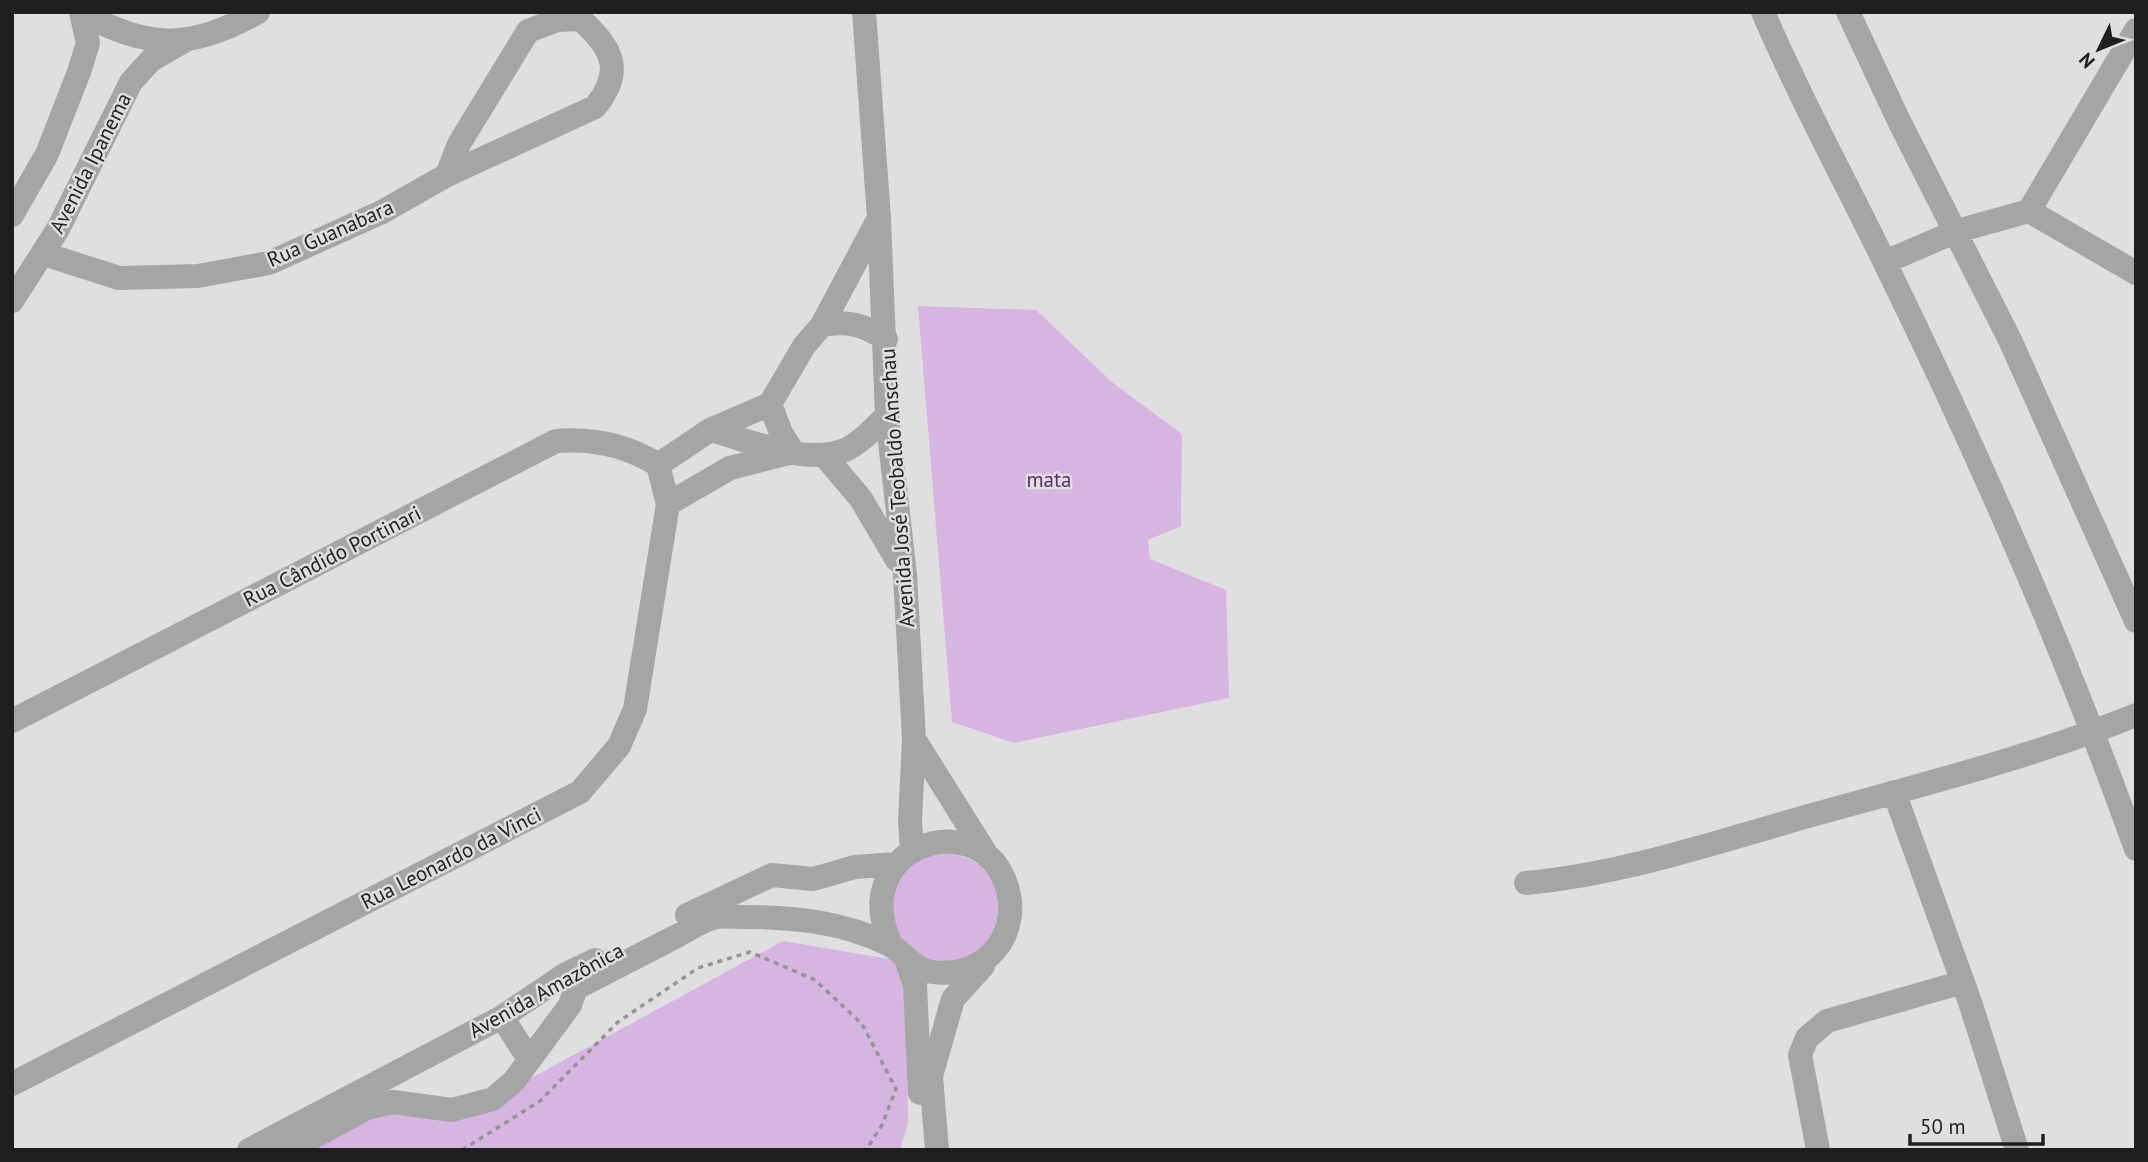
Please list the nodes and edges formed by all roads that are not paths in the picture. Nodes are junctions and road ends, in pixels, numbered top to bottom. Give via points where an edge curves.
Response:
1 (81, 12) edge
2 (258, 12) edge
3 (864, 12) edge
4 (1763, 12) edge
5 (1848, 12) edge
6 (2136, 30) edge
7 (184, 41) junction
8 (447, 175) junction
9 (2029, 211) junction
10 (12, 215) edge
11 (879, 218) junction
12 (1957, 231) junction
13 (44, 254) junction
14 (1885, 262) junction
15 (2136, 273) edge
16 (12, 301) edge
17 (822, 325) junction
18 (886, 339) junction
19 (770, 404) junction
20 (887, 415) junction
21 (710, 430) junction
22 (793, 452) junction
23 (824, 455) junction
24 (658, 465) junction
25 (668, 504) junction
26 (905, 575) junction
27 (2136, 621) edge
28 (2136, 715) edge
29 (12, 721) edge
30 (2093, 733) junction
31 (914, 739) junction
32 (1894, 792) junction
33 (2136, 849) edge
34 (904, 857) junction
35 (990, 859) junction
36 (1526, 883) dead end
37 (899, 953) junction
38 (992, 956) junction
39 (571, 981) junction
40 (1963, 982) junction
41 (502, 1017) junction
42 (529, 1059) junction
43 (12, 1084) edge
44 (364, 1100) junction
45 (249, 1150) edge
46 (289, 1150) edge
47 (925, 1150) edge
48 (937, 1150) edge
49 (1818, 1150) edge
50 (2017, 1150) edge

1 - 7 street via 112,30
1 - 10 street, Avenida Ipanema via 88,43 79,72 47,154
2 - 7 street via 225,31
3 - 11 street, Avenida José Teobaldo Anschau
4 - 14 street
5 - 12 street
6 - 9 street
7 - 13 street, Avenida Ipanema via 151,60 131,82
8 - 8 street, Rua Guanabara via 596,107 611,88 612,61 596,33 580,19 557,20 528,31 459,144
8 - 13 street, Rua Guanabara via 382,212 269,263 198,276 119,278
9 - 12 street
9 - 15 street
11 - 17 street
11 - 18 street, Avenida José Teobaldo Anschau
12 - 14 street
12 - 27 street
13 - 16 street, Avenida Ipanema
14 - 30 street via 1995,500
17 - 18 street via 844,321
17 - 19 street
18 - 20 street, Avenida José Teobaldo Anschau
19 - 21 street
19 - 22 street
20 - 23 street via 846,449
20 - 26 street, Avenida José Teobaldo Anschau
21 - 22 street
21 - 24 street
22 - 23 street
22 - 25 street via 730,468
23 - 26 street via 883,531
24 - 25 street, Rua Leonardo da Vinci
24 - 29 street, Rua Cândido Portinari via 636,451 607,443 556,441
25 - 43 street, Rua Leonardo da Vinci via 635,709 619,746 580,792
26 - 31 street, Avenida José Teobaldo Anschau
28 - 30 street
30 - 32 street
30 - 33 street
31 - 34 street
31 - 35 street, Avenida José Teobaldo Anschau
32 - 36 street via 1598,875
32 - 40 street
34 - 35 street via 931,843 952,842 972,847
34 - 37 street via 885,881 880,901 881,924
34 - 39 street, Avenida Amazônica via 813,879 772,875
35 - 38 street via 1003,875 1012,915 1006,937
37 - 38 street via 928,972 951,974
37 - 39 street, Avenida Amazônica via 835,923 713,917
37 - 47 street via 915,985
38 - 48 street via 953,999 931,1076
39 - 41 street, Avenida Amazônica
39 - 42 street, Avenida Amazônica via 570,1005
40 - 49 street via 1827,1021 1813,1031 1800,1055
40 - 50 street
41 - 42 street
41 - 44 street, Avenida Amazônica
42 - 44 street, Avenida Amazônica via 494,1099 452,1110
44 - 45 street, Avenida Amazônica
44 - 46 street, Avenida Amazônica

